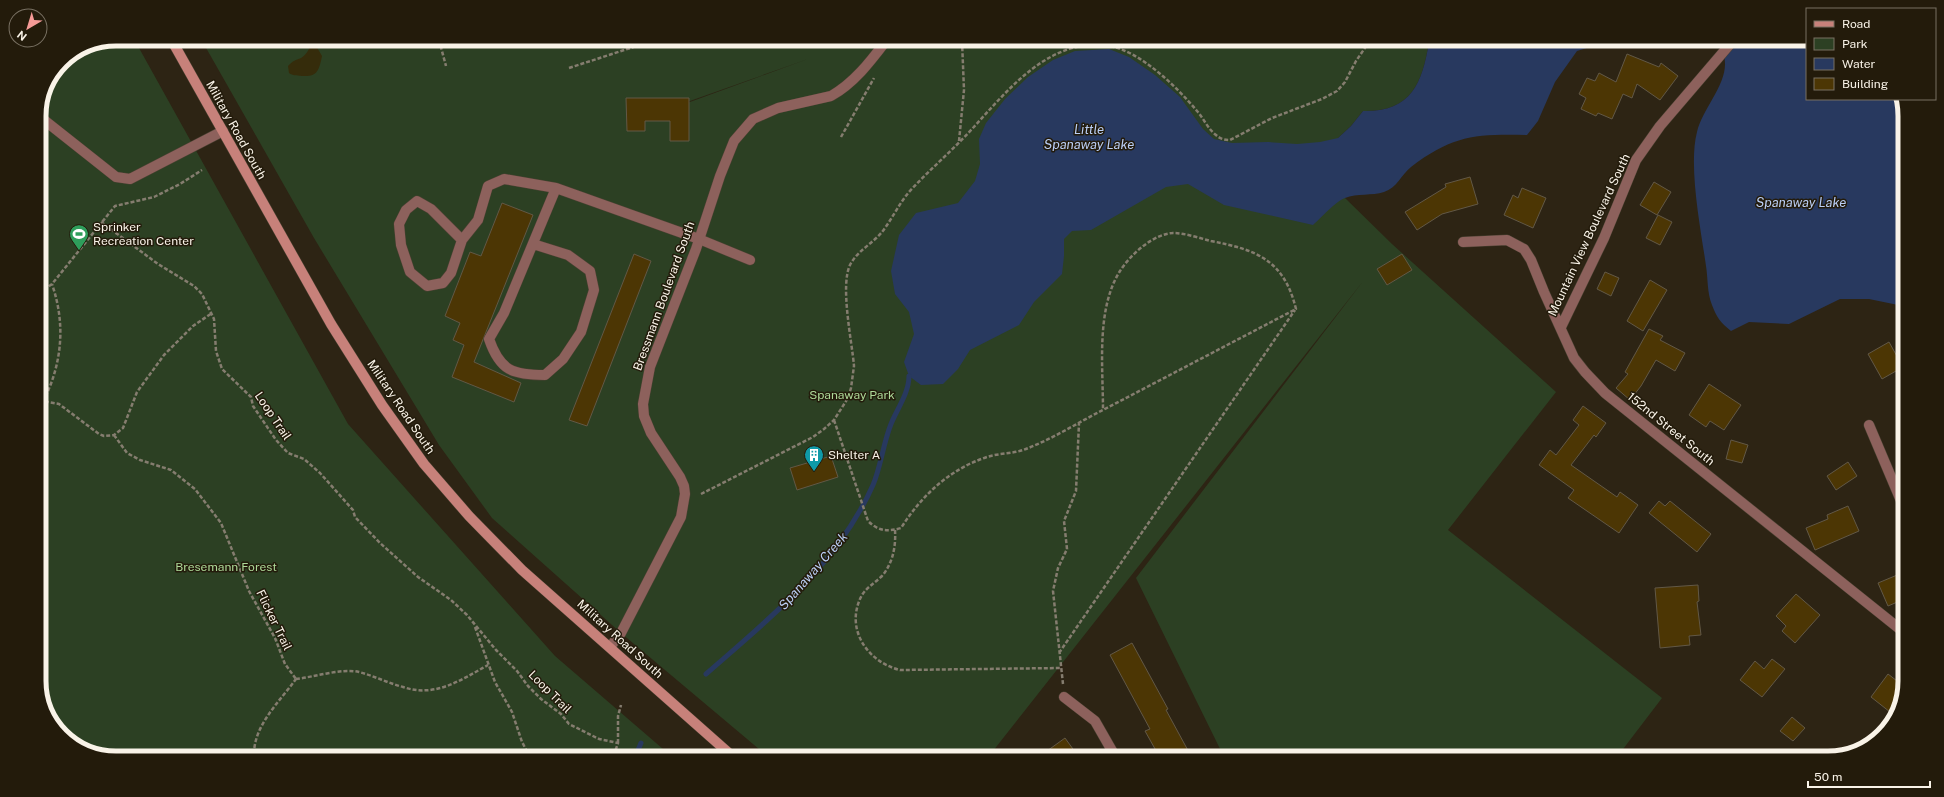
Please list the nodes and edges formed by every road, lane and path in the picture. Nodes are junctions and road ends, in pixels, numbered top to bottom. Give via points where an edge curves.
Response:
1 (175, 46) edge
2 (441, 46) edge
3 (637, 46) edge
4 (882, 46) edge
5 (962, 46) edge
6 (1077, 46) edge
7 (1100, 46) edge
8 (1366, 46) edge
9 (1728, 46) edge
10 (446, 66) dead end
11 (569, 68) dead end
12 (874, 78) dead end
13 (46, 122) edge
14 (223, 131) junction
15 (841, 137) dead end
16 (959, 142) junction
17 (202, 170) dead end
18 (556, 188) junction
19 (101, 222) junction
20 (699, 238) junction
21 (462, 240) junction
22 (1462, 242) dead end
23 (533, 244) junction
24 (750, 260) dead end
25 (52, 284) junction
26 (46, 288) edge
27 (1296, 310) junction
28 (212, 313) junction
29 (1560, 327) junction
30 (46, 393) edge
31 (46, 402) edge
32 (1103, 410) junction
33 (834, 420) junction
34 (1079, 422) junction
35 (1869, 425) dead end
36 (114, 435) junction
37 (701, 494) dead end
38 (1898, 494) edge
39 (895, 530) junction
40 (475, 625) junction
41 (1898, 628) edge
42 (610, 647) junction
43 (1059, 653) junction
44 (488, 665) junction
45 (1061, 668) junction
46 (296, 679) junction
47 (1064, 697) joint
48 (621, 705) dead end
49 (618, 743) junction
50 (255, 751) edge
51 (527, 751) edge
52 (615, 751) edge
53 (726, 751) edge
54 (1112, 751) edge

1 - 14 main road, Military Road South
2 - 10 path
3 - 11 path
4 - 20 street, Bressmann Boulevard South via 861,72 840,91 831,96 766,112 744,128 734,141
5 - 16 path via 964,90
6 - 16 path via 1054,54 1019,80
7 - 8 path via 1122,50 1155,71 1185,97 1214,133 1222,139 1230,140 1272,118 1336,91 1345,82
9 - 29 street, Mountain View Boulevard South via 1660,126 1636,160 1604,238
12 - 15 path
13 - 14 street via 116,177 125,179 130,179
14 - 42 main road, Military Road South via 331,324 405,439 496,546
16 - 33 path via 908,193 880,234 859,253 850,266 846,288 854,377 848,398
17 - 19 path via 154,197 120,204 111,209
18 - 20 street
18 - 21 street via 504,179 488,186 478,220
18 - 23 street
19 - 25 path
19 - 28 path, Loop Trail via 158,264 194,286 202,294
20 - 24 street
20 - 42 street, Bressmann Boulevard South via 650,367 643,404 644,416 651,433 684,486 681,517 621,633
21 - 21 street via 451,273 443,283 427,286 410,272 401,244 400,224 406,210 416,201 431,208
22 - 29 street, 152nd Street South via 1507,240 1524,249 1532,260
23 - 23 street via 504,313 489,339 494,355 506,368 524,375 544,375 563,359 581,332 594,290 590,271 568,255
25 - 26 path
25 - 30 path via 59,311 61,344 55,375
27 - 32 path
27 - 32 path via 1283,277 1267,260 1247,249 1172,233 1151,241 1133,255 1119,272 1103,316
27 - 43 path
28 - 36 path via 194,326 164,355 137,392 123,428
28 - 40 path, Loop Trail via 216,351 222,369 251,397 276,440 288,453 304,459 320,473 370,533 418,577 451,600
29 - 41 street, 152nd Street South via 1574,358 1605,393
31 - 36 path via 59,404 99,434
32 - 34 path
33 - 37 path via 813,437
33 - 39 path via 868,521 877,528
34 - 39 path via 1022,450 986,457 953,473 924,497 901,528
34 - 43 path via 1076,491 1064,521 1067,549 1058,568 1053,590
35 - 38 street
36 - 46 path, Flicker Trail via 127,453 177,474 195,489 221,523 249,591 285,664
39 - 45 path via 894,548 888,567 868,588 858,604 856,613 860,639 875,659 900,670
40 - 44 path, Loop Trail
40 - 49 path, Loop Trail via 528,686 569,724 599,739
42 - 53 main road, Military Road South
43 - 45 path
44 - 46 path via 438,690 404,688 359,672 345,671
44 - 51 path, Loop Trail via 512,712
45 - 47 path
46 - 50 path via 268,716 258,734
47 - 54 street via 1095,721
48 - 49 path via 618,716
49 - 52 path

